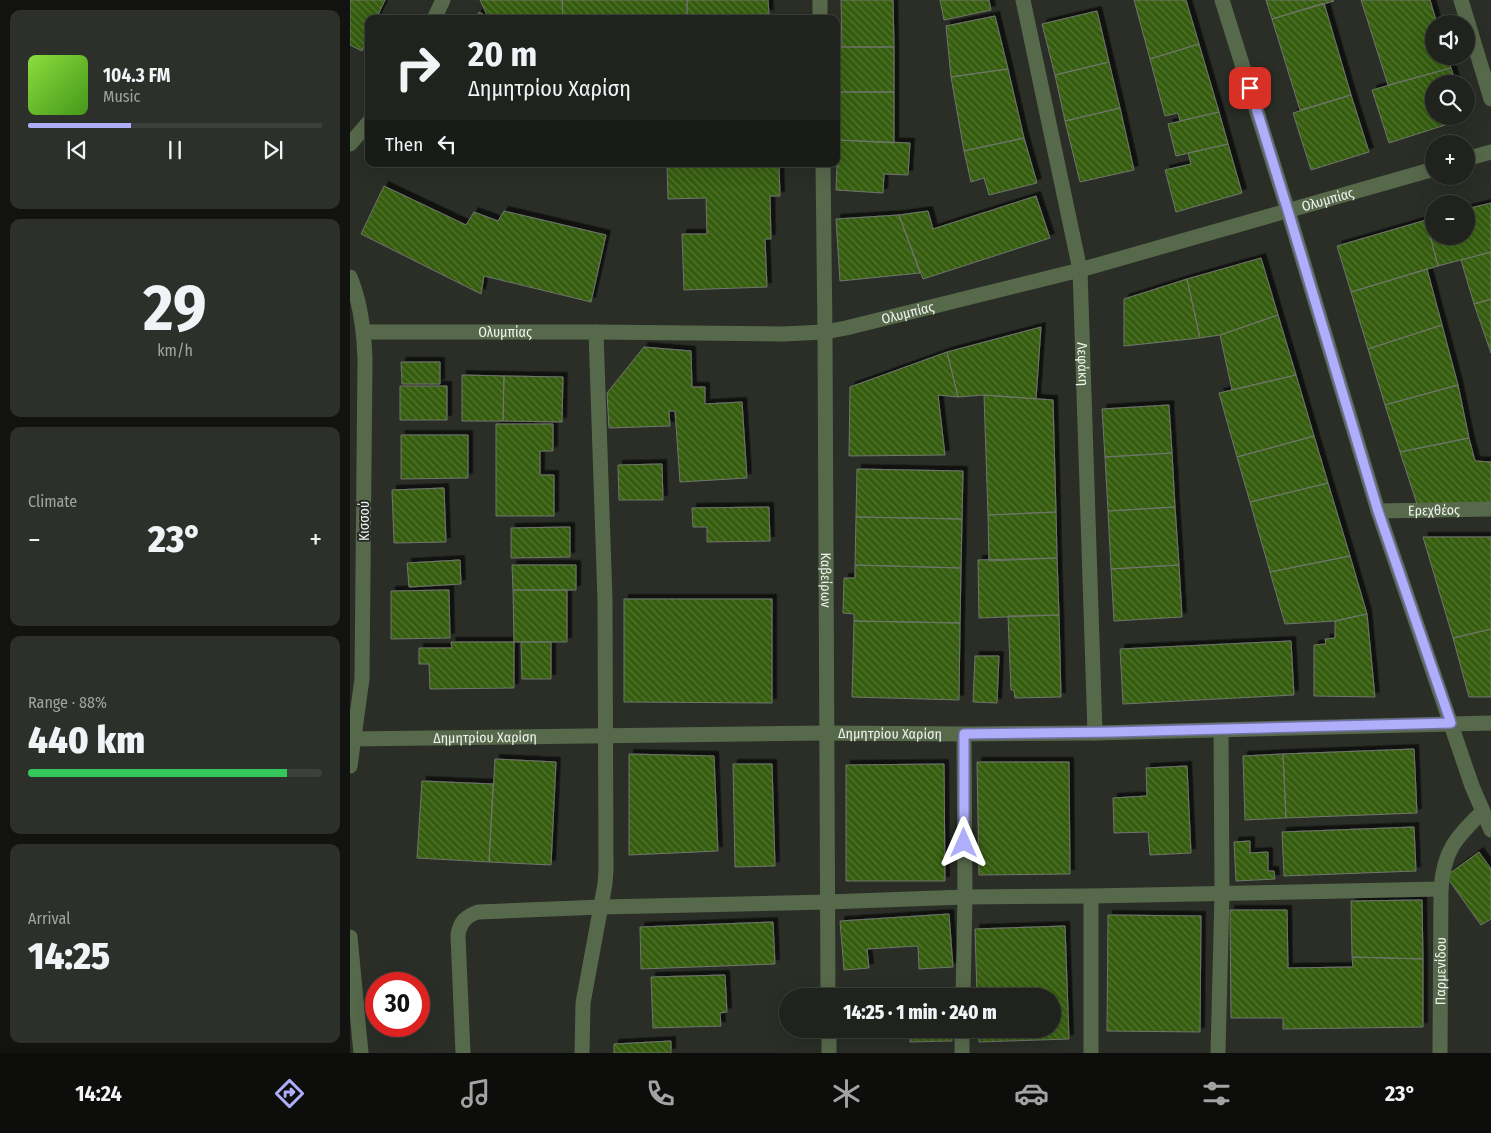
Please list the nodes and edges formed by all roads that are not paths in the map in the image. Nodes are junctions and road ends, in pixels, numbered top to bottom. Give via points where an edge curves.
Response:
1 (443, 0) edge
2 (820, 0) edge
3 (1023, 0) edge
4 (1222, 0) edge
5 (1461, 0) edge
6 (436, 15) edge
7 (820, 15) edge
8 (1491, 99) edge
9 (365, 127) edge
10 (350, 144) edge
11 (1491, 152) edge
12 (1475, 156) edge
13 (823, 167) edge
14 (1425, 172) edge
15 (1288, 211) junction
16 (1080, 270) junction
17 (350, 277) edge
18 (364, 332) junction
19 (596, 332) junction
20 (825, 332) junction
21 (1491, 510) edge
22 (1378, 511) junction
23 (1451, 723) junction
24 (1491, 723) edge
25 (1221, 730) junction
26 (826, 733) junction
27 (1095, 733) junction
28 (964, 734) junction
29 (606, 735) junction
30 (352, 739) edge
31 (350, 766) edge
32 (1482, 812) junction
33 (1491, 830) edge
34 (1441, 889) junction
35 (1222, 894) junction
36 (1091, 896) junction
37 (965, 897) junction
38 (827, 902) junction
39 (601, 907) junction
40 (350, 937) edge
41 (828, 988) edge
42 (963, 988) edge
43 (829, 1038) edge
44 (962, 1038) edge
45 (361, 1053) edge
46 (462, 1053) edge
47 (582, 1053) edge
48 (829, 1053) edge
49 (962, 1053) edge
50 (1091, 1053) edge
51 (1218, 1053) edge
52 (1440, 1053) edge

1 - 6 street
2 - 7 street
3 - 16 street, Λεφάκη
4 - 15 street
5 - 8 street
9 - 10 street
11 - 12 street
13 - 20 street, Καβείρων
14 - 15 street, Ολυμπίας
15 - 16 street, Ολυμπίας
15 - 22 street
16 - 20 street, Ολυμπίας
16 - 27 street, Λεφάκη
17 - 18 street, Κισσού
18 - 19 street, Ολυμπίας
18 - 30 street, Κισσού via 362,679
19 - 20 street, Ολυμπίας
19 - 29 street
20 - 26 street, Καβείρων
21 - 22 street, Ερεχθέος
22 - 23 street
23 - 24 street, Δημητρίου Χαρίση
23 - 25 street, Δημητρίου Χαρίση
23 - 32 street
25 - 27 street, Δημητρίου Χαρίση
25 - 35 street
26 - 28 street, Δημητρίου Χαρίση
26 - 29 street, Δημητρίου Χαρίση
26 - 38 street, Καβείρων
27 - 28 street, Δημητρίου Χαρίση
28 - 37 street
29 - 30 street, Δημητρίου Χαρίση
29 - 39 street via 606,869
30 - 31 street, Κισσού
32 - 33 street
32 - 34 street, Παρμενίδου via 1450,847 1442,870
34 - 35 street
34 - 52 street, Παρμενίδου
35 - 36 street
35 - 51 street
36 - 37 street
36 - 50 street
37 - 38 street
37 - 42 street
38 - 39 street
38 - 41 street, Καβείρων
39 - 46 street via 478,912 464,919 458,935
39 - 47 street via 583,1003
40 - 45 street
43 - 48 street
44 - 49 street

